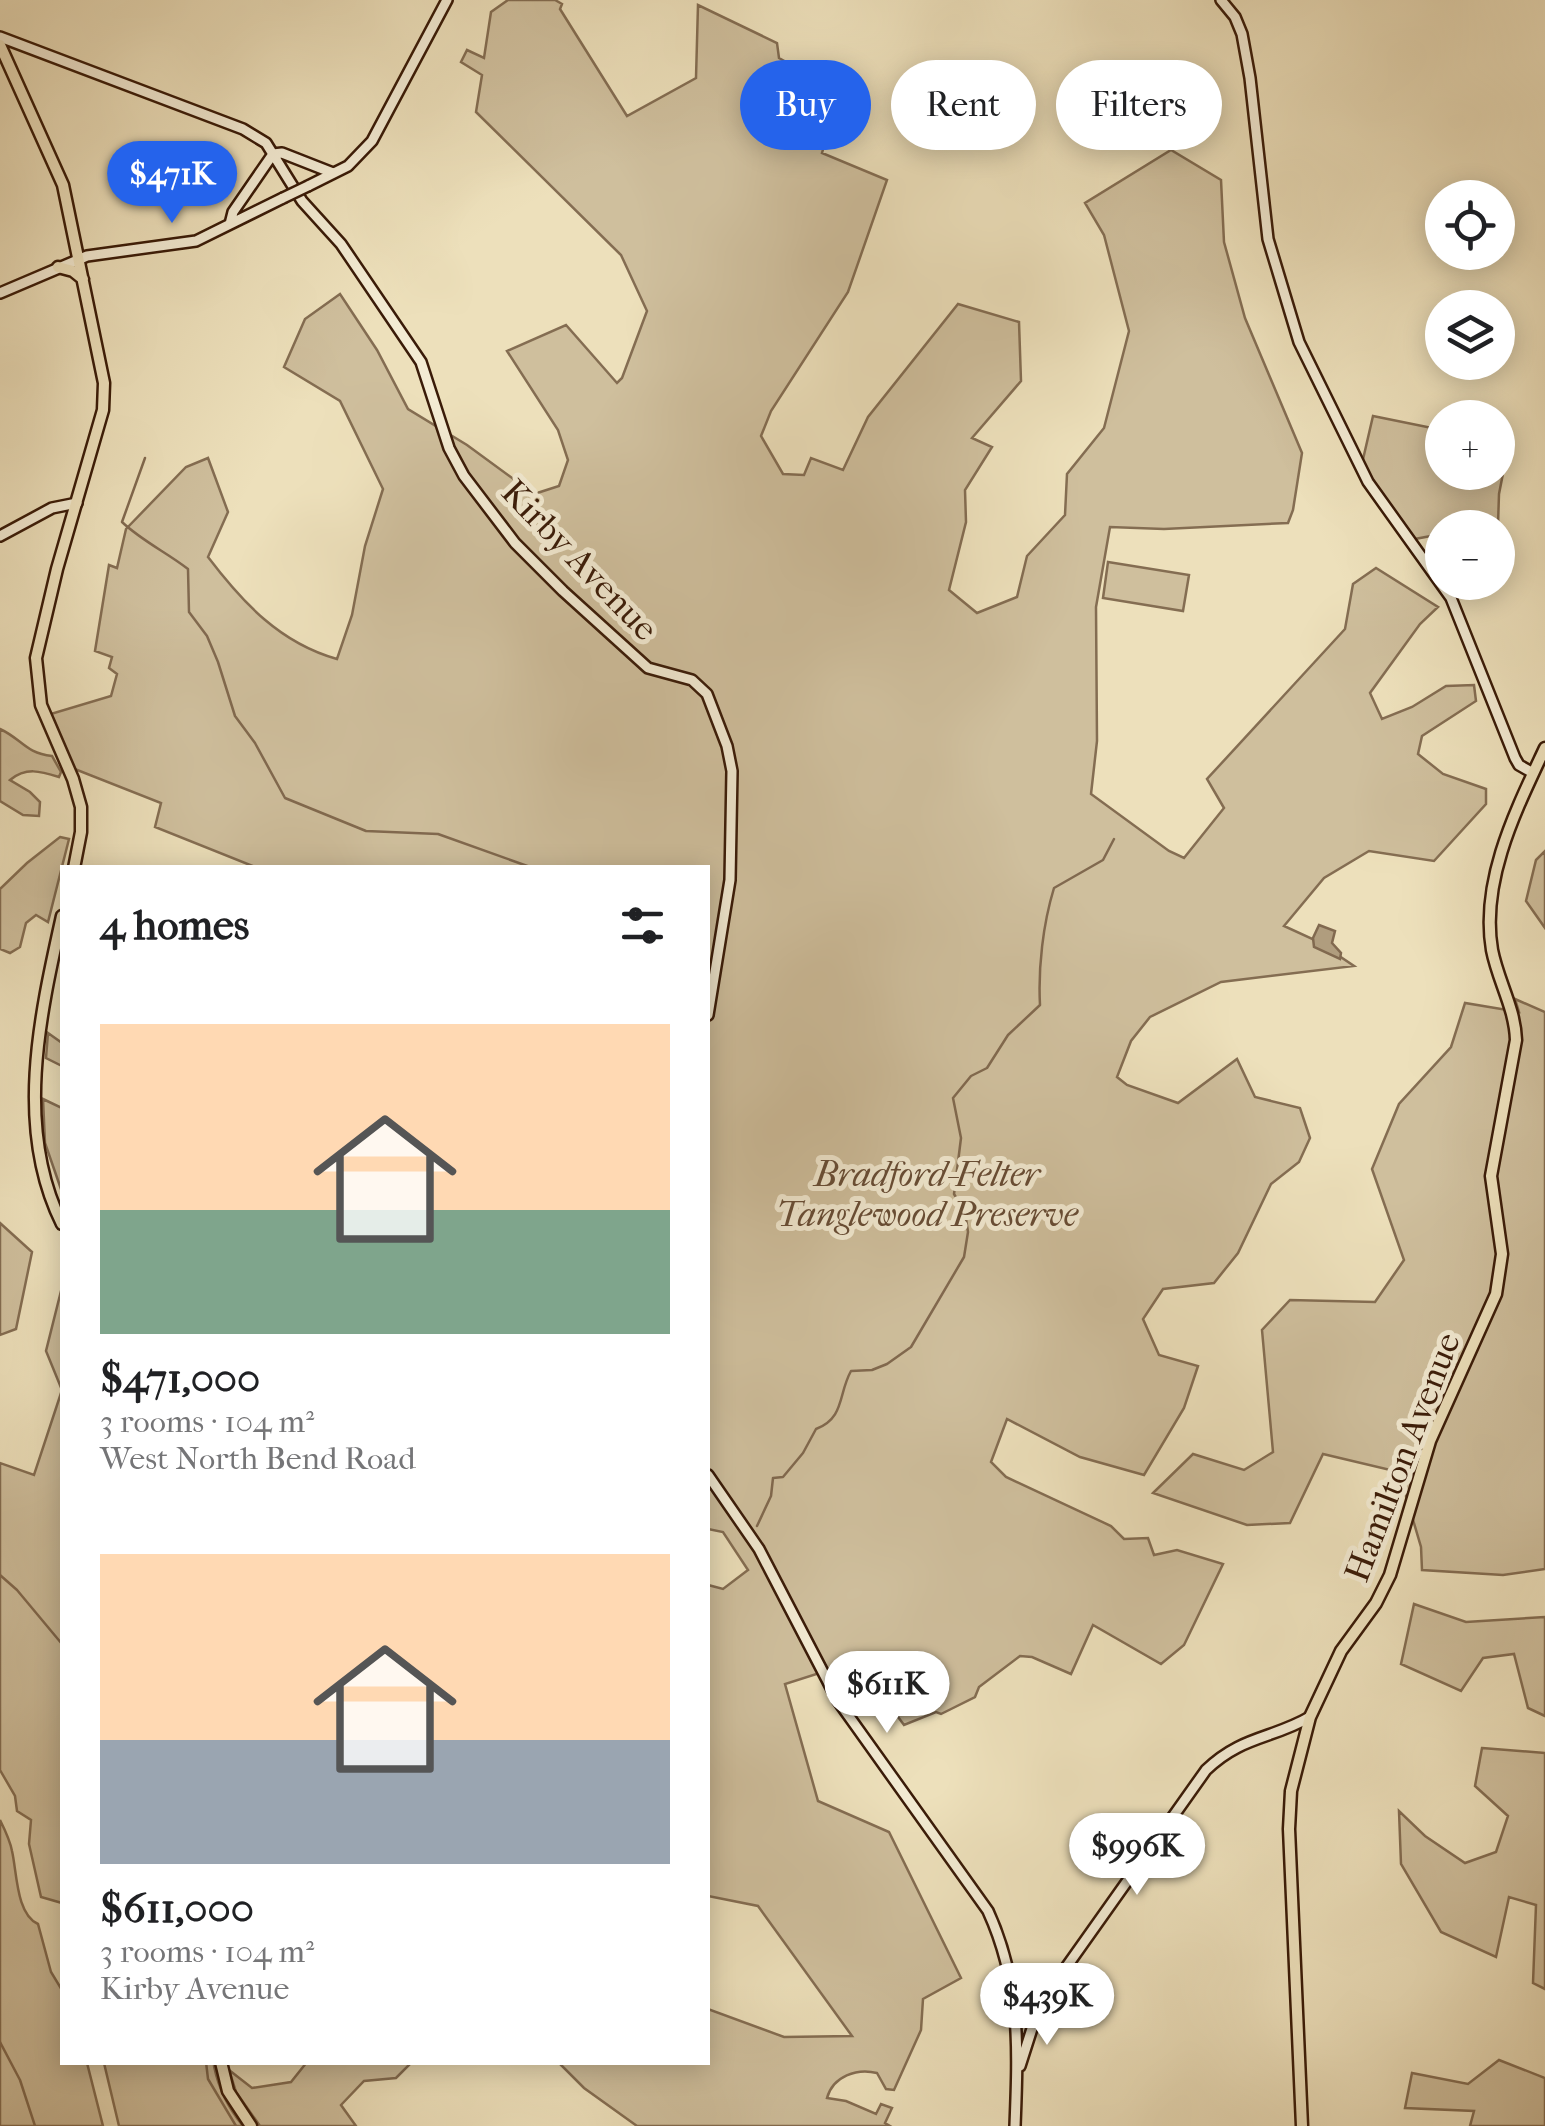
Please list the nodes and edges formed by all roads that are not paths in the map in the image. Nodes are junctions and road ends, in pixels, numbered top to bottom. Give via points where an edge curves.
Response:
1 (447, 0) edge
2 (1221, 0) edge
3 (0, 37) edge
4 (16, 41) junction
5 (2, 49) edge
6 (273, 154) junction
7 (333, 173) junction
8 (230, 224) junction
9 (80, 258) junction
10 (58, 267) junction
11 (84, 280) junction
12 (0, 292) edge
13 (77, 503) junction
14 (0, 536) edge
15 (1545, 748) edge
16 (1533, 773) junction
17 (75, 865) edge
18 (60, 927) edge
19 (710, 1003) edge
20 (38, 1151) junction
21 (60, 1203) edge
22 (60, 1219) edge
23 (710, 1478) edge
24 (1310, 1716) junction
25 (1289, 1728) junction
26 (1304, 1736) junction
27 (1038, 2007) junction
28 (1017, 2016) junction
29 (222, 2065) edge
30 (1017, 2068) junction
31 (251, 2126) edge
32 (1015, 2126) edge
33 (1302, 2126) edge

1 - 7 street via 372,141
2 - 16 street via 1245,46 1268,239 1299,342 1368,482 1451,598 1515,758
3 - 4 street, Kirby Avenue
4 - 5 street
4 - 6 street, Kirby Avenue via 242,129
5 - 9 main road via 63,185
6 - 7 street, Kirby Avenue
6 - 8 street
6 - 19 street, Kirby Avenue via 420,362 449,448 504,529 648,668 692,680 707,694 732,771 730,880
7 - 8 street, bridge
8 - 9 street via 186,244
9 - 10 street
9 - 11 main road
10 - 11 main road
10 - 12 street
11 - 13 main road via 104,396
13 - 14 street via 52,508
13 - 17 main road via 36,670 41,706 81,807
15 - 16 main road, Hamilton Avenue
16 - 24 main road, Hamilton Avenue via 1511,824 1491,904 1492,948 1516,1040 1491,1176 1500,1280 1430,1441 1390,1576 1340,1651
18 - 20 main road via 37,1050
20 - 21 main road
20 - 22 main road
23 - 28 street via 759,1549 838,1702 980,1896
24 - 25 street
24 - 26 main road, Hamilton Avenue
25 - 26 street
25 - 27 street via 1240,1743 1206,1770
26 - 33 main road, Hamilton Avenue via 1289,1830
27 - 28 street
27 - 30 street
28 - 30 street
29 - 31 main road via 228,2092
30 - 32 street

